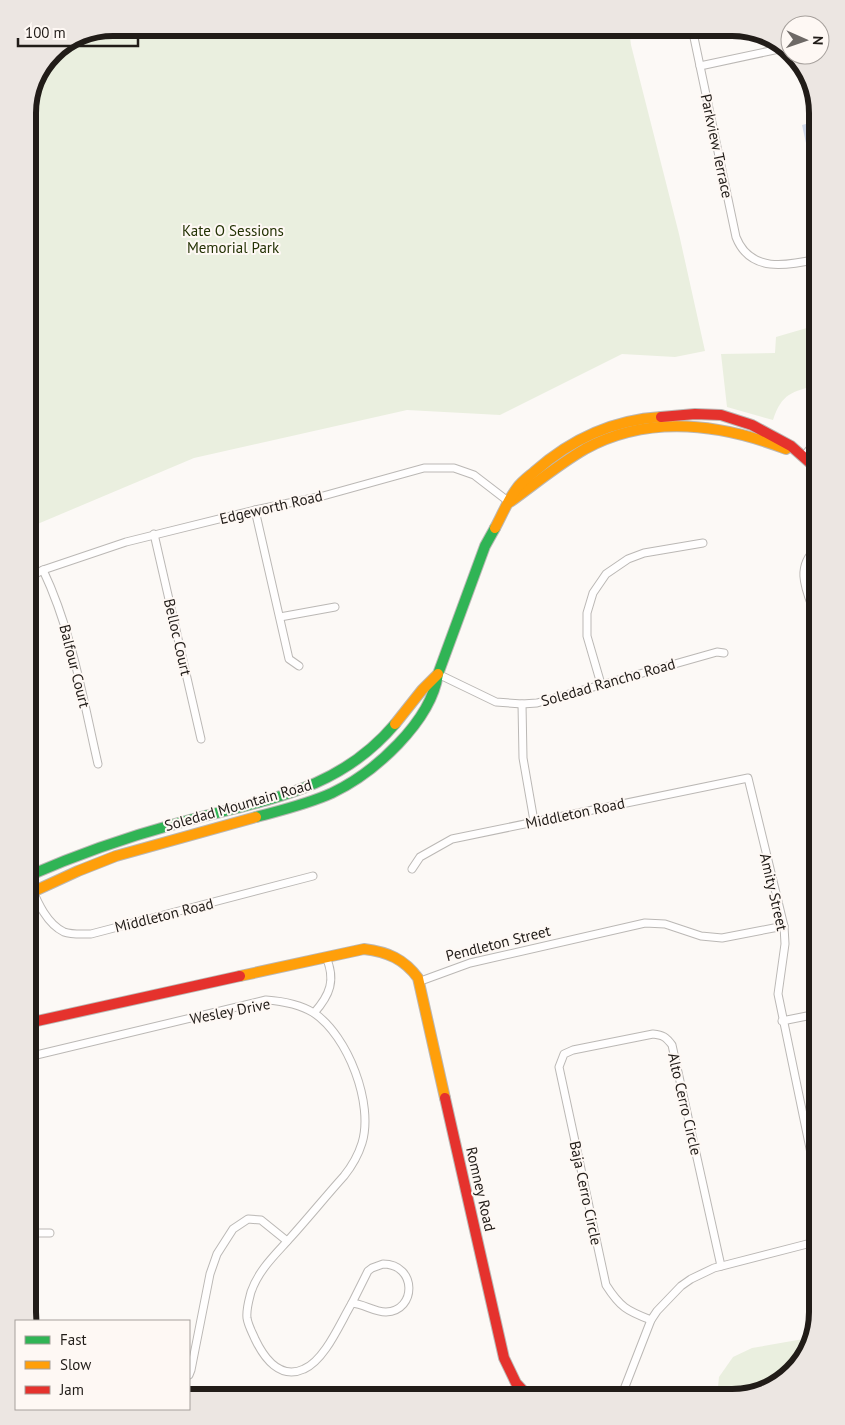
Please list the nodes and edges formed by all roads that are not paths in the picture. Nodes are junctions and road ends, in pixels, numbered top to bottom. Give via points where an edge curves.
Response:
1 (694, 36) edge
2 (775, 50) edge
3 (700, 66) junction
4 (809, 261) edge
5 (809, 450) edge
6 (804, 456) junction
7 (809, 461) edge
8 (509, 502) junction
9 (256, 510) junction
10 (154, 534) junction
11 (703, 543) dead end
12 (809, 557) edge
13 (43, 570) junction
14 (36, 574) edge
15 (809, 595) edge
16 (334, 607) dead end
17 (280, 617) junction
18 (724, 653) dead end
19 (299, 666) dead end
20 (438, 674) junction
21 (601, 684) junction
22 (522, 704) junction
23 (201, 740) dead end
24 (98, 764) dead end
25 (748, 778) joint
26 (534, 822) junction
27 (412, 868) dead end
28 (36, 872) edge
29 (313, 876) dead end
30 (36, 890) edge
31 (36, 901) edge
32 (784, 926) junction
33 (326, 957) junction
34 (418, 982) junction
35 (314, 1013) junction
36 (809, 1016) edge
37 (36, 1021) edge
38 (782, 1021) junction
39 (573, 1050) joint
40 (36, 1055) edge
41 (809, 1142) edge
42 (36, 1233) edge
43 (50, 1233) dead end
44 (287, 1242) junction
45 (809, 1244) edge
46 (721, 1266) junction
47 (352, 1303) junction
48 (651, 1320) junction
49 (190, 1372) edge
50 (521, 1389) edge
51 (624, 1389) edge

1 - 3 street, Parkview Terrace
2 - 3 street
3 - 4 street, Parkview Terrace via 740,246 753,259 765,264 787,265
5 - 6 street
6 - 7 main road, Soledad Mountain Road
6 - 8 main road via 744,433 720,428 694,425 648,429 596,444
6 - 8 main road, Soledad Mountain Road via 771,434 721,415 663,415 612,425 577,440 546,460 518,486
8 - 9 street, Edgeworth Road via 474,475 454,468 424,468
8 - 20 main road, Soledad Mountain Road via 485,546
9 - 10 street, Edgeworth Road
9 - 17 street
10 - 13 street, Edgeworth Road
10 - 23 street, Belloc Court
11 - 21 street via 628,558 606,574 593,594 587,613 587,636
12 - 15 street via 804,566 804,581
13 - 14 street, Edgeworth Road
13 - 24 street, Balfour Court via 65,624
16 - 17 street
17 - 19 street via 289,659
18 - 21 street, Soledad Rancho Road via 717,652
20 - 22 street, Soledad Rancho Road via 496,702
20 - 28 main road, Soledad Mountain Road via 424,686 384,736 335,774 293,791 124,838
20 - 30 main road, Soledad Mountain Road via 436,688 428,704 410,729 376,764 342,787 297,806 128,852 64,875
21 - 22 street, Soledad Rancho Road via 537,703
22 - 26 street via 523,758
25 - 26 street, Middleton Road
25 - 32 street, Amity Street
26 - 27 street, Middleton Road via 452,840 420,857
29 - 31 street, Middleton Road via 91,934 65,932 53,924
32 - 34 street, Pendleton Street via 722,938 701,936 665,924 645,923 470,963
32 - 38 street, Amity Street via 785,944 778,994
33 - 34 main road via 364,949 382,950 411,968
33 - 35 street via 332,979 325,1002
33 - 37 main road
34 - 50 main road, Romney Road via 504,1358
35 - 40 street, Wesley Drive via 266,1000
35 - 44 street, Wesley Drive via 333,1032 360,1083 365,1114 363,1141 344,1176
36 - 38 street
38 - 41 street, Amity Street
39 - 46 street, Alto Cerro Circle via 653,1034 667,1037 672,1045
39 - 48 street, Baja Cerro Circle via 564,1054 559,1067 606,1285 617,1302 630,1312
42 - 43 street
44 - 47 street, Wesley Drive via 261,1271 247,1308 249,1326 262,1354 274,1366 294,1372 320,1358
44 - 49 street via 261,1220 248,1219 233,1229 217,1254 210,1274
45 - 46 street
46 - 48 street via 681,1286
47 - 47 street via 361,1303 379,1311 394,1310 406,1300 410,1285 408,1278 394,1265 377,1265 365,1276
48 - 51 street

